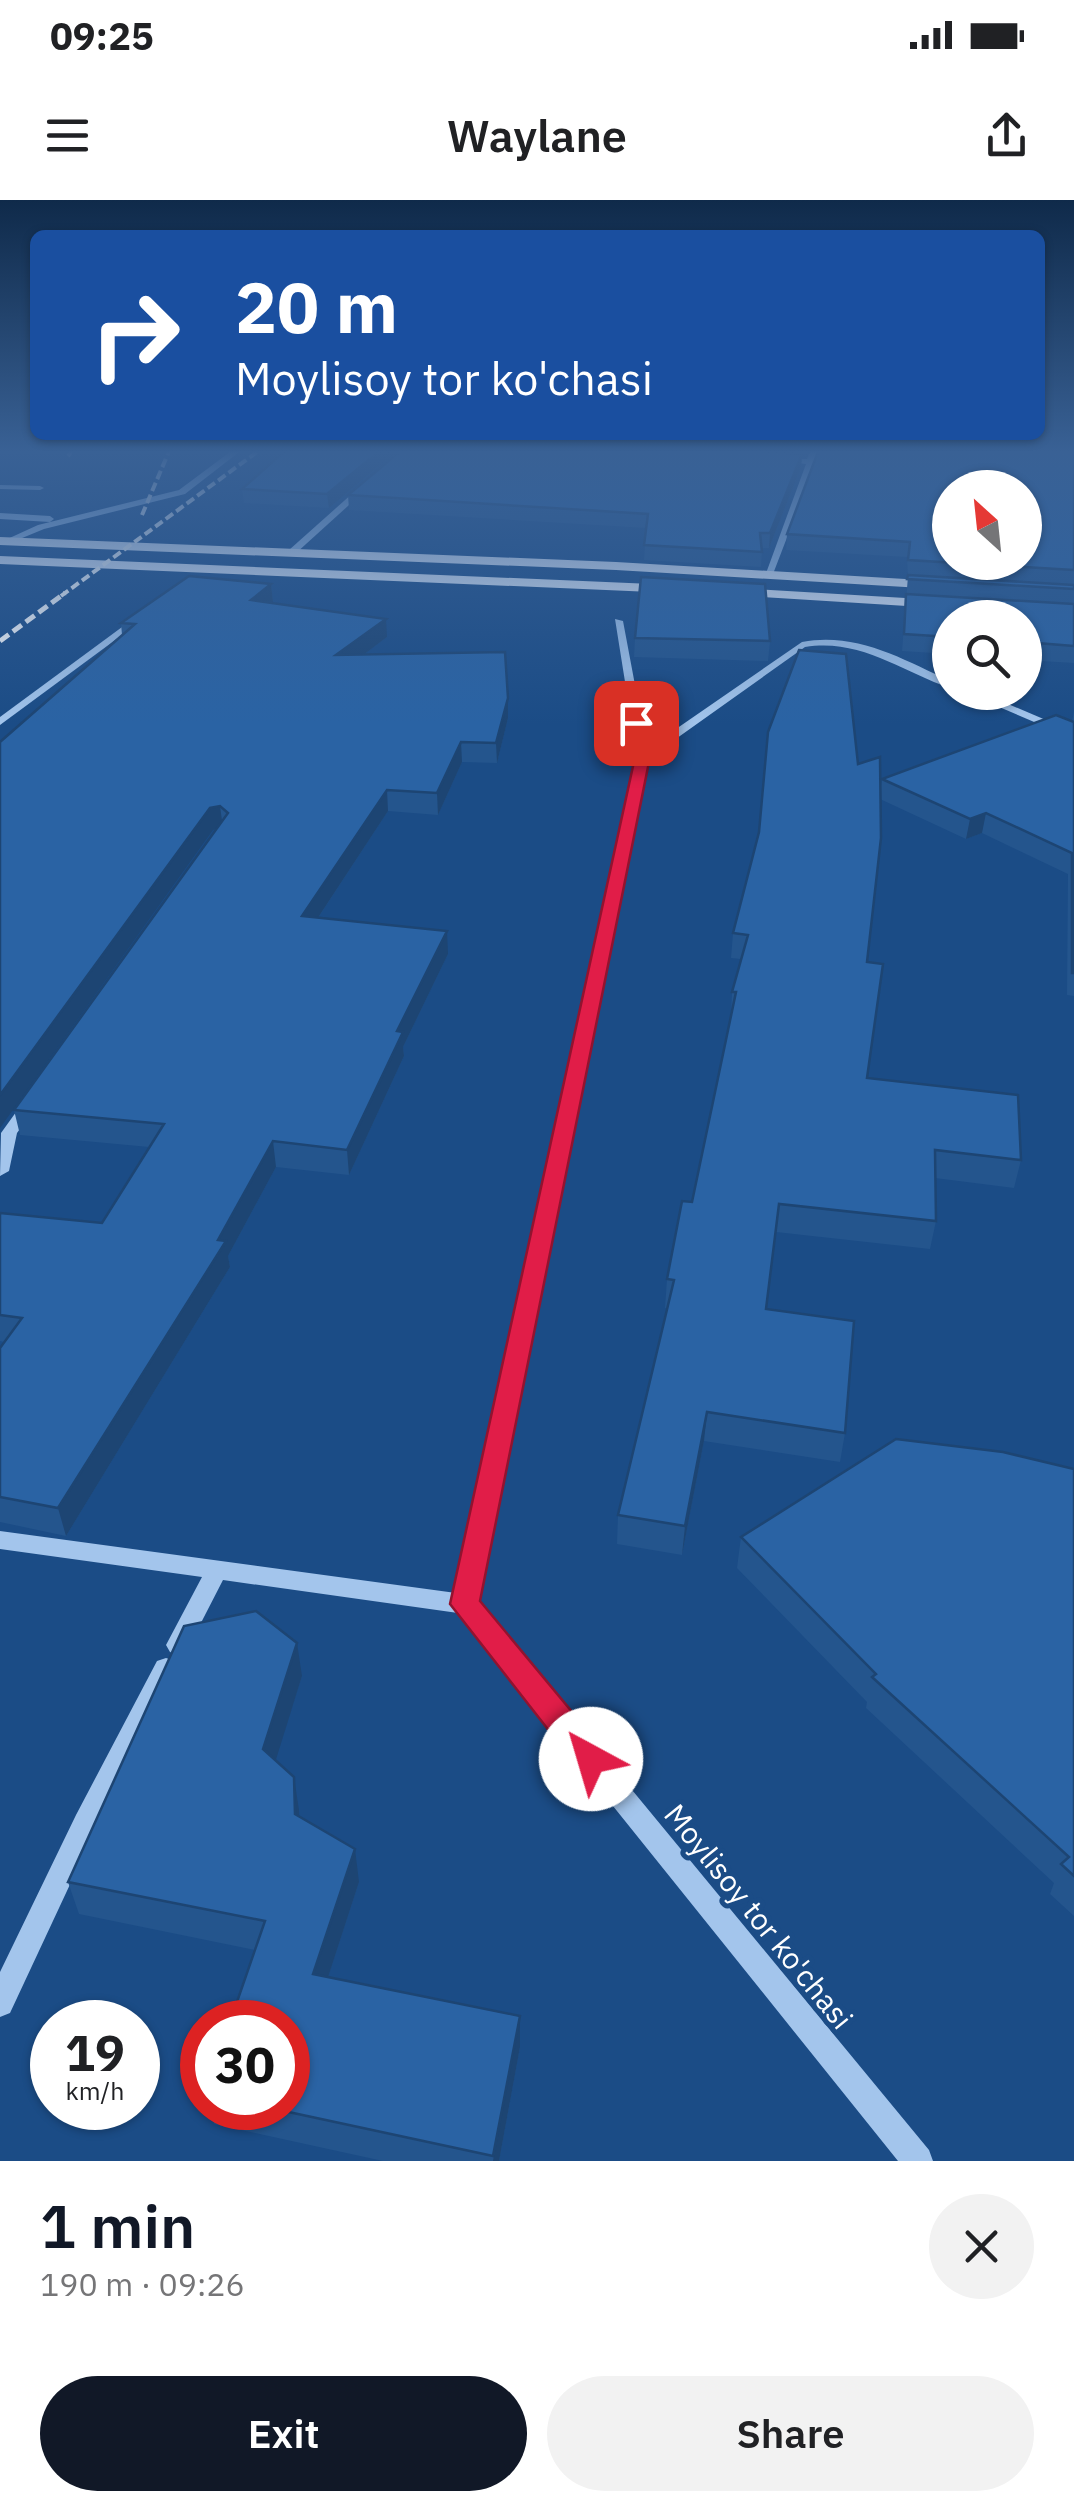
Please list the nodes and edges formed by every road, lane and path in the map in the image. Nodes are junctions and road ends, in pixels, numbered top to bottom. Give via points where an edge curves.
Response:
1 (4, 541) edge
2 (301, 541) edge
3 (781, 541) edge
4 (292, 552) junction
5 (0, 560) edge
6 (210, 568) junction
7 (768, 574) junction
8 (185, 584) edge
9 (959, 587) edge
10 (686, 589) edge
11 (722, 591) edge
12 (932, 605) edge
13 (156, 606) edge
14 (618, 621) dead end
15 (932, 678) edge
16 (1011, 710) edge
17 (0, 722) edge
18 (1074, 736) edge
19 (643, 757) junction
20 (43, 1086) edge
21 (0, 1170) edge
22 (0, 1540) edge
23 (217, 1570) junction
24 (465, 1604) junction
25 (0, 2003) edge
26 (918, 2161) edge

1 - 4 main road
2 - 4 street
3 - 7 street
4 - 7 main road
5 - 6 main road
6 - 8 street
6 - 10 main road
7 - 9 main road
11 - 12 main road
13 - 17 street
14 - 19 street
15 - 19 street via 834,640 802,645
16 - 18 street
19 - 24 street
20 - 21 street via 9,1133
22 - 23 street
23 - 24 street
23 - 25 street
24 - 26 street, Moylisoy tor ko'chasi

